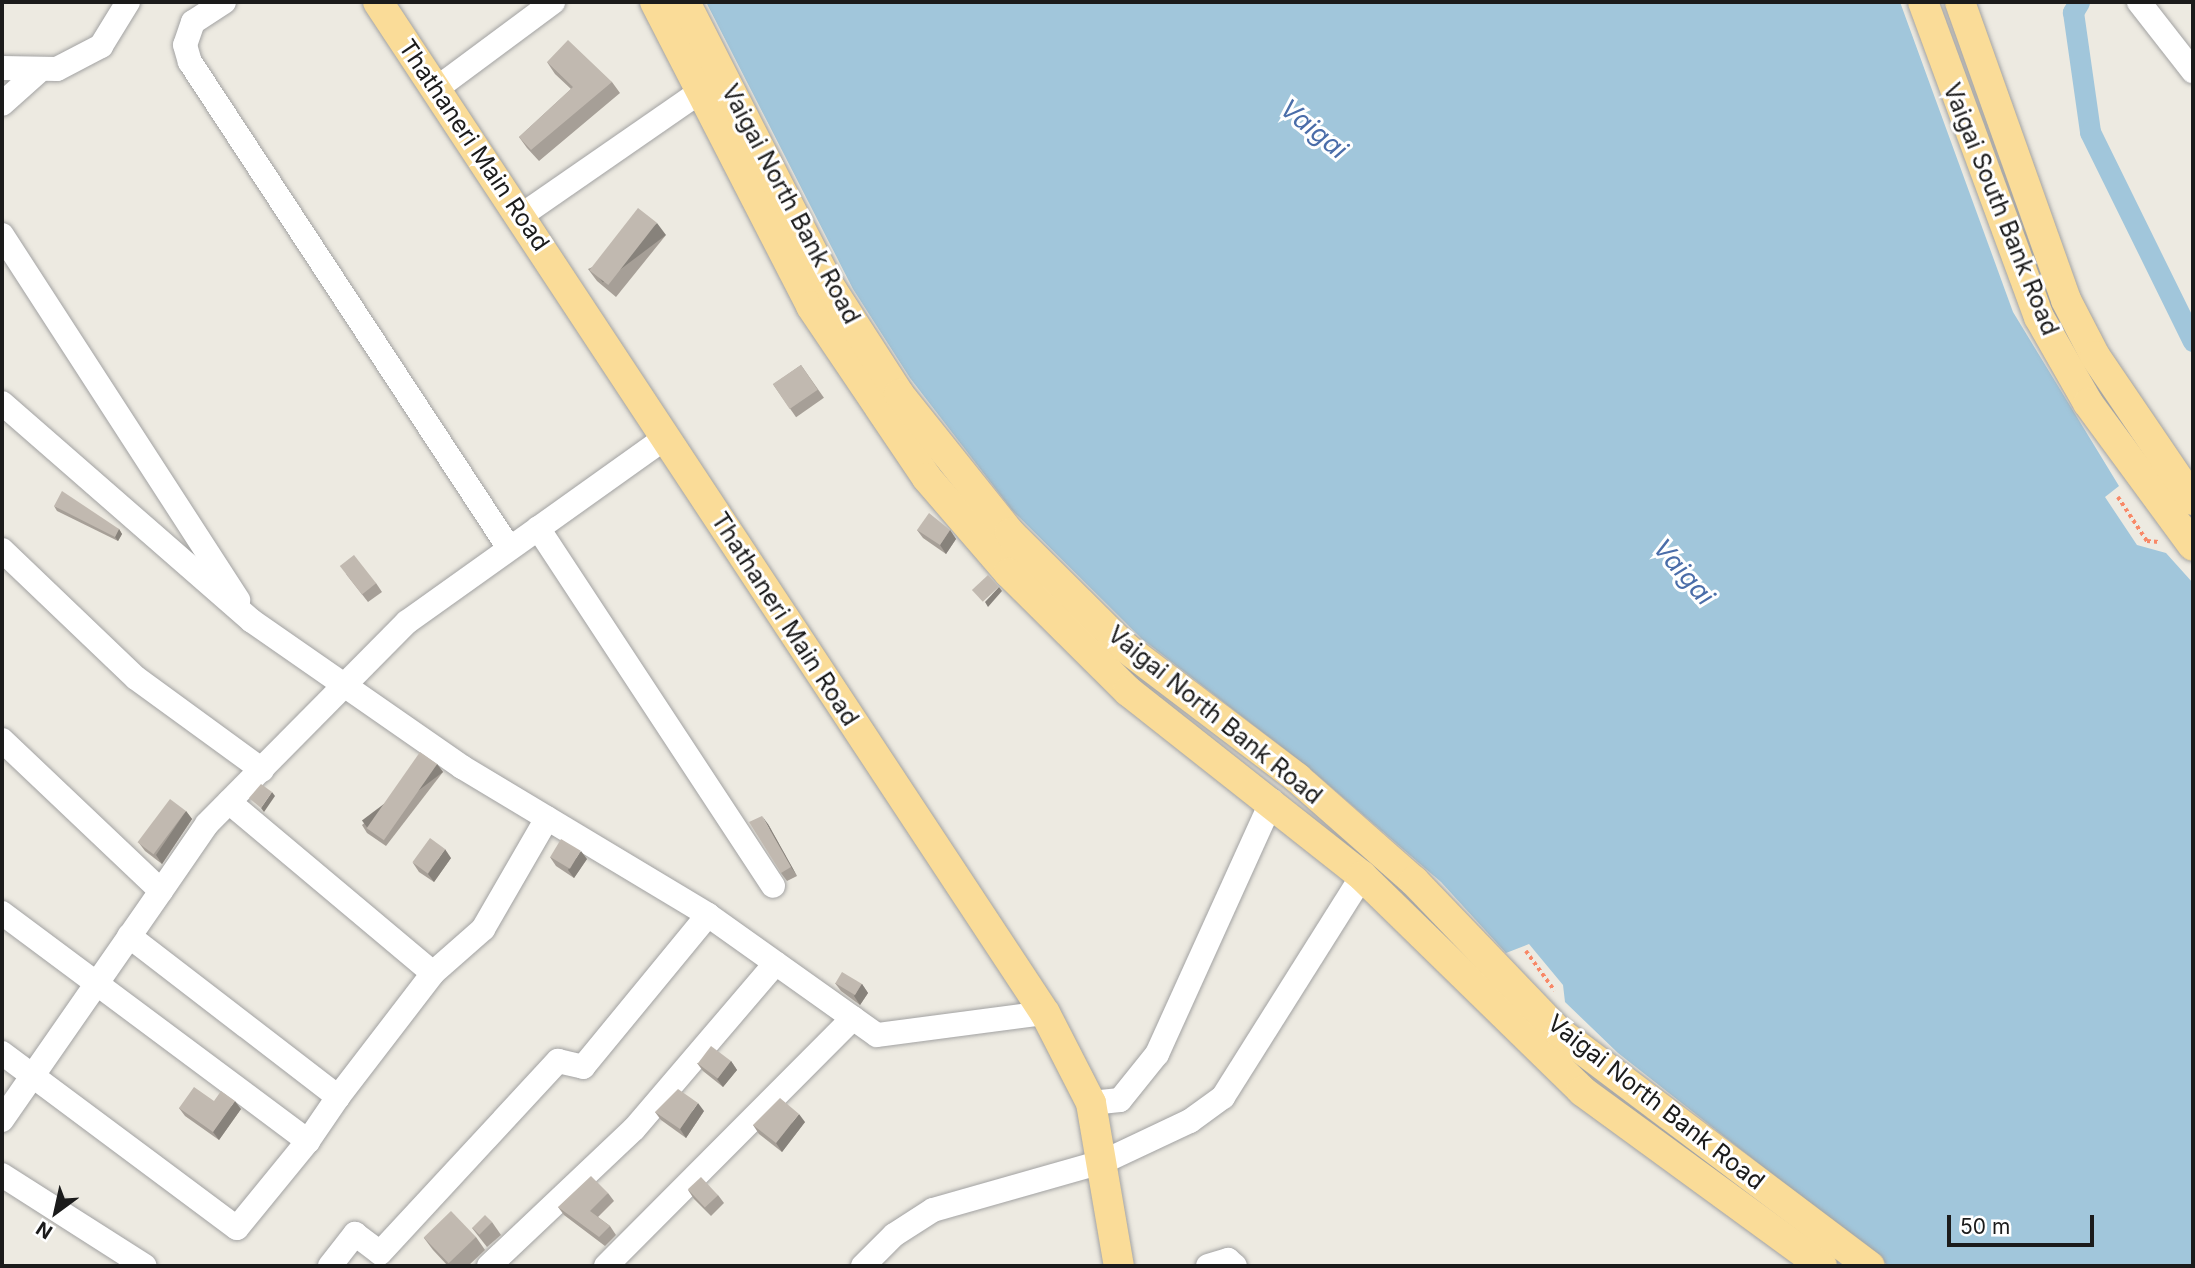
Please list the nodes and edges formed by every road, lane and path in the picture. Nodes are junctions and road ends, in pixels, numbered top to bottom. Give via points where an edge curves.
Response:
1 (128, 2) edge
2 (224, 2) edge
3 (378, 2) edge
4 (553, 2) edge
5 (655, 2) edge
6 (685, 2) edge
7 (1923, 2) edge
8 (1960, 2) edge
9 (2140, 2) edge
10 (2, 68) edge
11 (40, 70) junction
12 (2193, 71) edge
13 (436, 89) junction
14 (701, 91) junction
15 (2, 104) edge
16 (522, 215) junction
17 (2, 235) edge
18 (2, 403) edge
19 (666, 437) junction
20 (2118, 497) dead end
21 (2193, 500) edge
22 (538, 528) junction
23 (2179, 544) edge
24 (509, 548) junction
25 (2, 550) edge
26 (252, 621) junction
27 (343, 685) junction
28 (2, 740) edge
29 (262, 770) junction
30 (1272, 801) junction
31 (229, 802) junction
32 (547, 818) junction
33 (1362, 876) junction
34 (773, 886) dead end
35 (161, 891) junction
36 (2, 914) edge
37 (708, 915) junction
38 (129, 936) junction
39 (776, 963) junction
40 (433, 973) junction
41 (95, 986) junction
42 (1045, 1013) junction
43 (853, 1018) junction
44 (2, 1053) edge
45 (33, 1075) junction
46 (338, 1097) junction
47 (1091, 1103) junction
48 (2, 1120) edge
49 (308, 1141) junction
50 (1105, 1161) junction
51 (2, 1175) edge
52 (145, 1266) edge
53 (330, 1266) edge
54 (489, 1266) edge
55 (606, 1266) edge
56 (863, 1266) edge
57 (1119, 1266) edge
58 (1208, 1266) edge
59 (1235, 1266) edge
60 (1822, 1266) edge
61 (1870, 1266) edge

1 - 11 street via 101,46 57,69
2 - 24 street via 193,22 185,46 190,62
3 - 13 main road, Thathaneri Main Road
4 - 13 street
5 - 14 main road, Vaigai North Bank Road
6 - 61 main road, Vaigai North Bank Road via 832,290 899,394 1010,533 1126,648 1297,778 1414,881 1559,1032
7 - 23 main road, Vaigai South Bank Road via 2039,317
8 - 21 main road, Vaigai South Bank Road via 2066,300 2095,356
9 - 12 street
10 - 11 street
11 - 15 street
13 - 16 main road, Thathaneri Main Road
14 - 16 street
14 - 30 main road, Vaigai North Bank Road via 811,306 928,478 1009,573 1120,683 1210,759
16 - 19 main road, Thathaneri Main Road
17 - 26 street
18 - 26 street
19 - 22 street
19 - 42 main road, Thathaneri Main Road
20 - 23 path via 2147,541
22 - 24 street
22 - 34 street
24 - 27 street via 407,622
25 - 29 street via 136,678
26 - 27 street
27 - 29 street
27 - 32 street
28 - 35 street
29 - 31 street
30 - 33 main road, Vaigai North Bank Road
30 - 47 street via 1157,1054 1120,1100
31 - 35 street
31 - 40 street
32 - 37 street
32 - 40 street via 483,929
33 - 50 street via 1223,1097 1190,1121
33 - 60 main road, Vaigai North Bank Road via 1573,1084
35 - 38 street
36 - 41 street
37 - 39 street
37 - 53 street via 583,1067 558,1061 380,1253 355,1234
38 - 41 street
38 - 46 street
39 - 43 street
39 - 54 street via 634,1129
40 - 46 street
41 - 45 street
41 - 49 street
42 - 43 street via 877,1035
42 - 47 main road, Thathaneri Main Road
43 - 55 street
44 - 45 street
45 - 48 street
45 - 49 street via 237,1228
46 - 49 street
47 - 50 main road, Thathaneri Main Road
50 - 56 street via 933,1210 894,1235
50 - 57 main road, Thathaneri Main Road
51 - 52 street
58 - 59 street via 1228,1260

